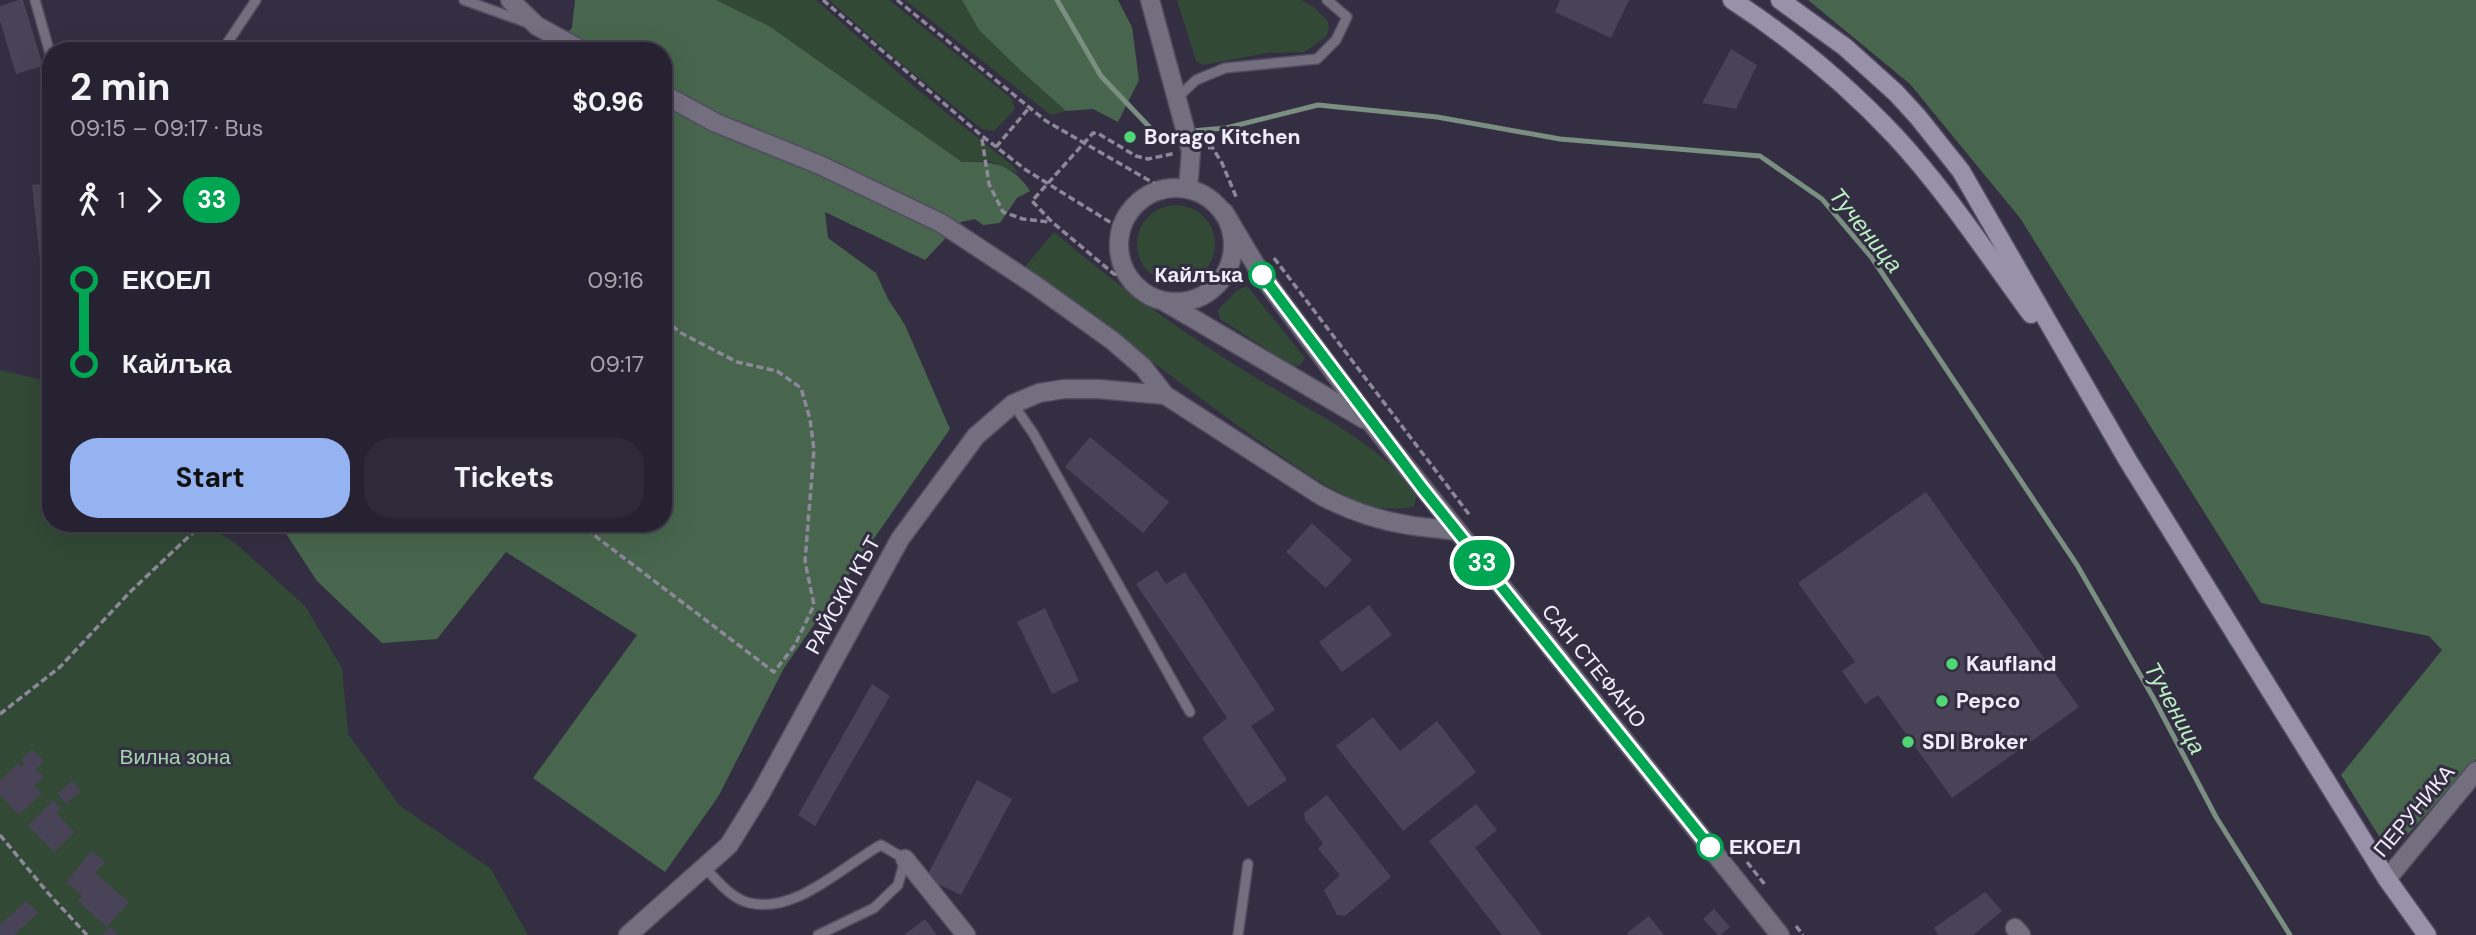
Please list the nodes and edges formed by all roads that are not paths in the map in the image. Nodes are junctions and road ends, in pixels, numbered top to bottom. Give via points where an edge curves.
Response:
1 (35, 0) edge
2 (256, 0) edge
3 (464, 0) edge
4 (510, 0) edge
5 (1150, 0) edge
6 (1327, 0) edge
7 (1732, 0) edge
8 (1780, 0) edge
9 (537, 26) junction
10 (47, 42) edge
11 (228, 42) edge
12 (566, 42) edge
13 (672, 99) edge
14 (1176, 99) junction
15 (1188, 189) junction
16 (1224, 212) junction
17 (1164, 302) junction
18 (2083, 384) junction
19 (1165, 395) junction
20 (1013, 404) junction
21 (1373, 425) junction
22 (1457, 531) junction
23 (1190, 712) dead end
24 (2476, 771) edge
25 (905, 859) junction
26 (1248, 864) dead end
27 (704, 867) junction
28 (2387, 879) junction
29 (628, 935) edge
30 (818, 935) edge
31 (966, 935) edge
32 (1238, 935) edge
33 (1780, 935) edge
34 (2427, 935) edge

1 - 10 lane
2 - 11 lane
3 - 9 lane
4 - 9 street
5 - 14 street
6 - 14 lane via 1347,17 1336,40 1317,59 1225,68 1196,80
7 - 18 main road via 1825,68 1896,137
8 - 18 main road via 1867,66 1942,146
9 - 12 street
13 - 19 street via 941,223 1113,341 1143,367
14 - 15 street via 1190,147
15 - 16 street via 1208,197
15 - 17 street via 1149,194 1127,215 1121,229 1119,245 1127,275 1136,287
16 - 17 street via 1234,244 1224,277 1198,299
16 - 21 street, САН СТЕФАНО via 1261,274
17 - 21 street, САН СТЕФАНО
18 - 28 main road
19 - 20 street, РАЙСКИ КЪТ via 1064,389
19 - 22 street via 1343,507 1384,520
20 - 23 lane
20 - 27 street, РАЙСКИ КЪТ via 976,436 900,539 761,793 729,845
21 - 22 street, САН СТЕФАНО
22 - 33 street, САН СТЕФАНО
24 - 28 street, ПЕРУНИКА
25 - 27 lane via 881,845 783,904 750,903 727,891
25 - 30 lane via 898,884 874,908
25 - 31 street
26 - 32 lane
27 - 29 street, РАЙСКИ КЪТ
28 - 34 main road

